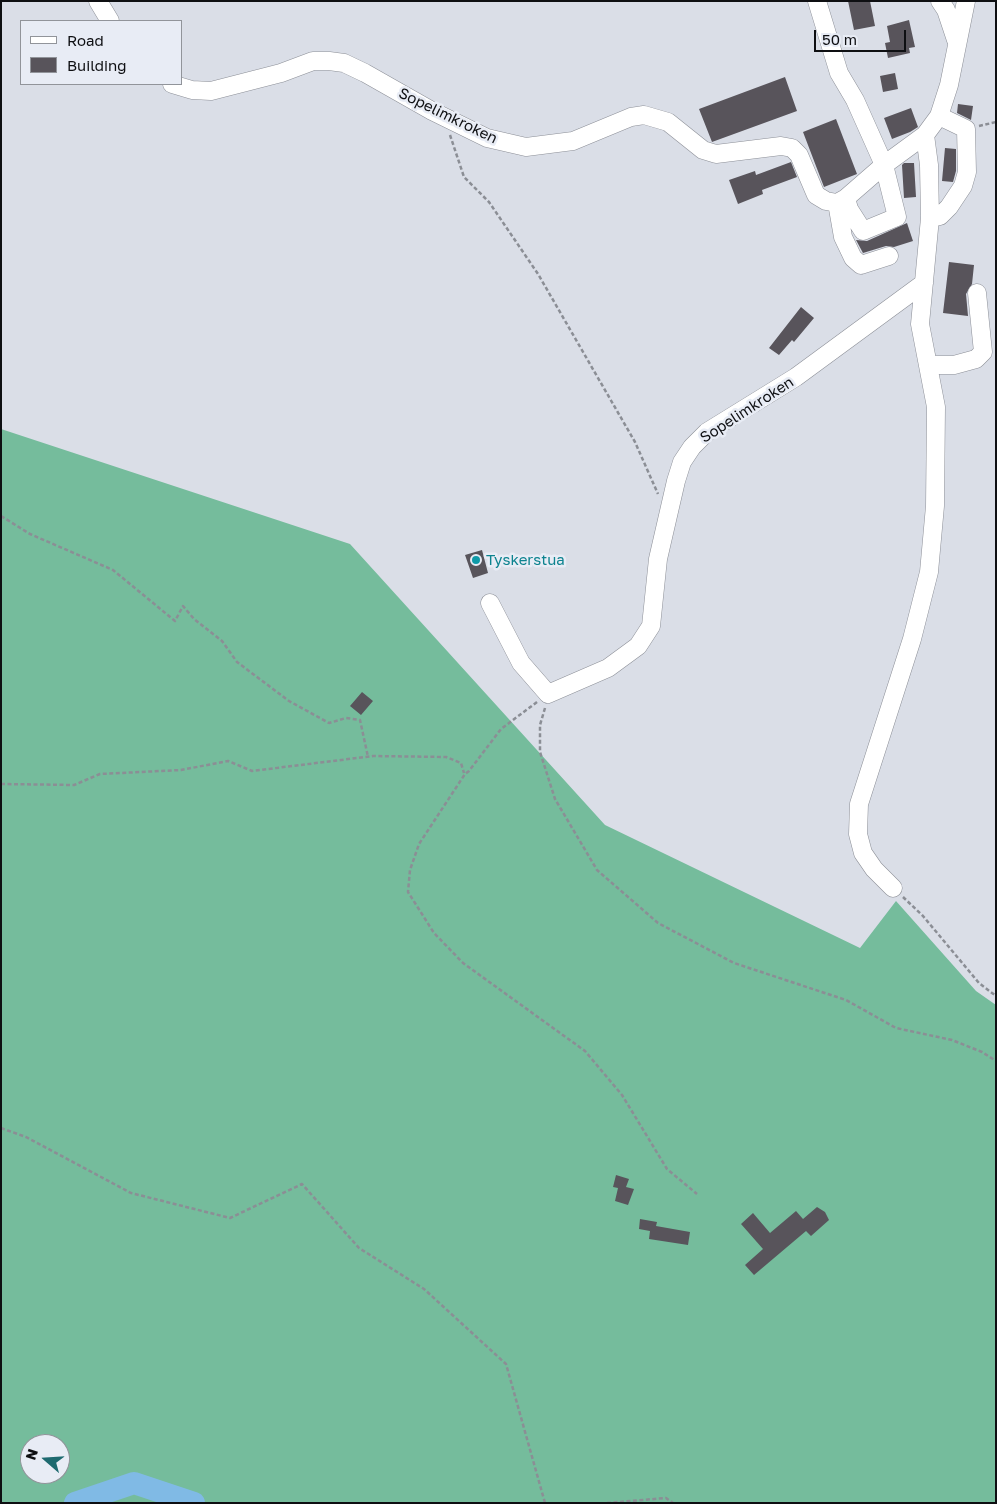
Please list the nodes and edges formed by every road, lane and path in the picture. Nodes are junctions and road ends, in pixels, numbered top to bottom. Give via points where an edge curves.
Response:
1 (98, 1) edge
2 (817, 1) edge
3 (940, 1) edge
4 (966, 1) edge
5 (109, 20) edge
6 (956, 40) junction
7 (175, 85) edge
8 (939, 116) junction
9 (444, 117) junction
10 (925, 135) junction
11 (884, 165) junction
12 (842, 200) junction
13 (930, 218) junction
14 (888, 256) dead end
15 (924, 283) junction
16 (977, 293) dead end
17 (928, 365) junction
18 (1, 516) edge
19 (668, 516) junction
20 (490, 603) dead end
21 (548, 694) junction
22 (368, 757) junction
23 (465, 774) junction
24 (1, 784) edge
25 (893, 888) joint
26 (996, 996) edge
27 (996, 1062) edge
28 (1, 1128) edge
29 (697, 1194) dead end
30 (545, 1503) edge
31 (607, 1503) edge
32 (673, 1503) edge

1 - 5 street
2 - 11 street via 839,73 855,100
3 - 6 street
4 - 6 street
6 - 8 street via 949,85
7 - 9 street, Sopelimkroken via 211,91 313,61 330,60 365,73
8 - 10 street
8 - 13 street via 966,129 968,172 949,207 940,216
9 - 12 street, Sopelimkroken via 487,138 526,147 573,141 631,117 657,117 703,150 716,154 781,146 792,148 799,155 816,195 826,202
9 - 19 path via 464,176 490,202 538,274 634,442
10 - 11 street
10 - 13 street
11 - 12 street
11 - 12 street via 897,217 862,231
12 - 14 street via 843,238 853,258 861,265
13 - 15 street
15 - 17 street via 920,324
15 - 19 street, Sopelimkroken via 796,377 707,432 682,462
16 - 17 street via 983,352 976,360 954,365
17 - 25 street via 936,407 935,506 929,572 912,639 859,804 858,834 863,853
18 - 22 path via 30,534 113,570 175,621 183,606 222,641 237,662 289,701 329,723 346,718 360,720
19 - 21 street, Sopelimkroken via 658,559 651,626 644,638 608,668
20 - 21 street via 521,663
21 - 23 path via 501,729
21 - 27 path via 540,725 540,752 555,799 597,870 658,923 734,963 846,1000 896,1028 952,1040 982,1052
22 - 23 path via 446,757 461,763
22 - 24 path via 252,771 228,761 181,770 100,774 74,785
23 - 29 path via 419,844 410,870 408,892 434,933 464,963 585,1050 622,1095 667,1169
25 - 26 path via 923,916 979,983
28 - 30 path via 26,1137 131,1193 230,1218 302,1184 359,1248 424,1289 506,1364
31 - 32 path via 666,1498

